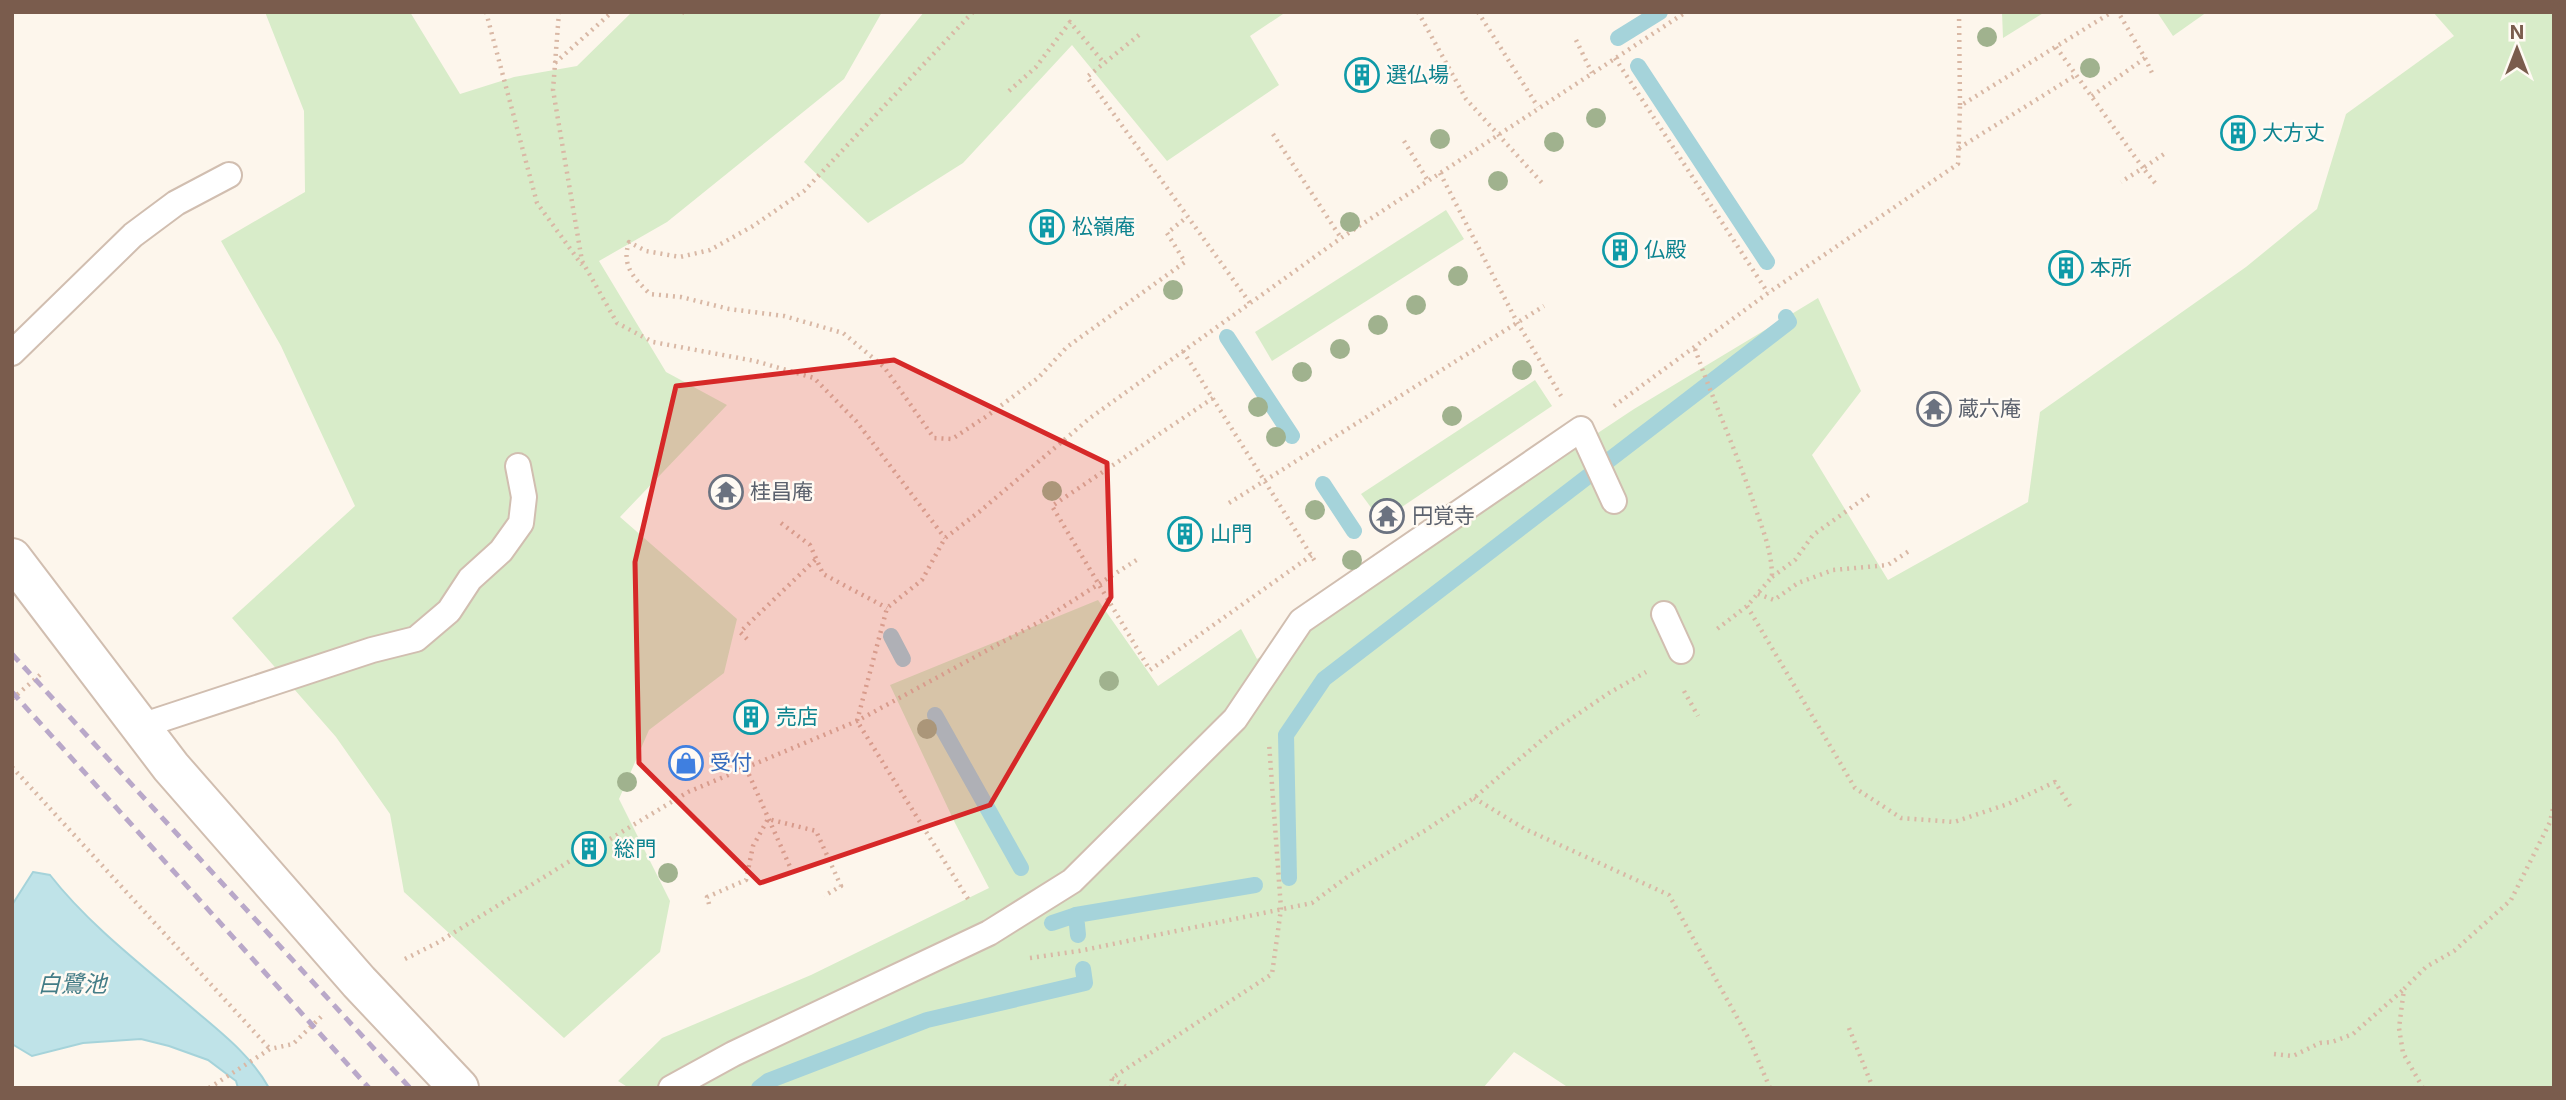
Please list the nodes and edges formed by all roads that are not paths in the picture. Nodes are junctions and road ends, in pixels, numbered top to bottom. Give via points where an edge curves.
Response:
1 (229, 175) dead end
2 (12, 353) edge
3 (518, 466) dead end
4 (1614, 501) dead end
5 (12, 558) edge
6 (1664, 614) dead end
7 (1681, 651) road end
8 (141, 726) junction
9 (459, 1088) edge
10 (671, 1088) edge

1 - 2 lane via 176,203 133,235
3 - 8 lane via 524,497 522,523 501,551 470,579 449,611 415,639
4 - 10 lane via 1581,429 1301,621 1236,719 1072,881 989,933
5 - 8 street
6 - 7 lane
8 - 9 street via 171,767 359,982

